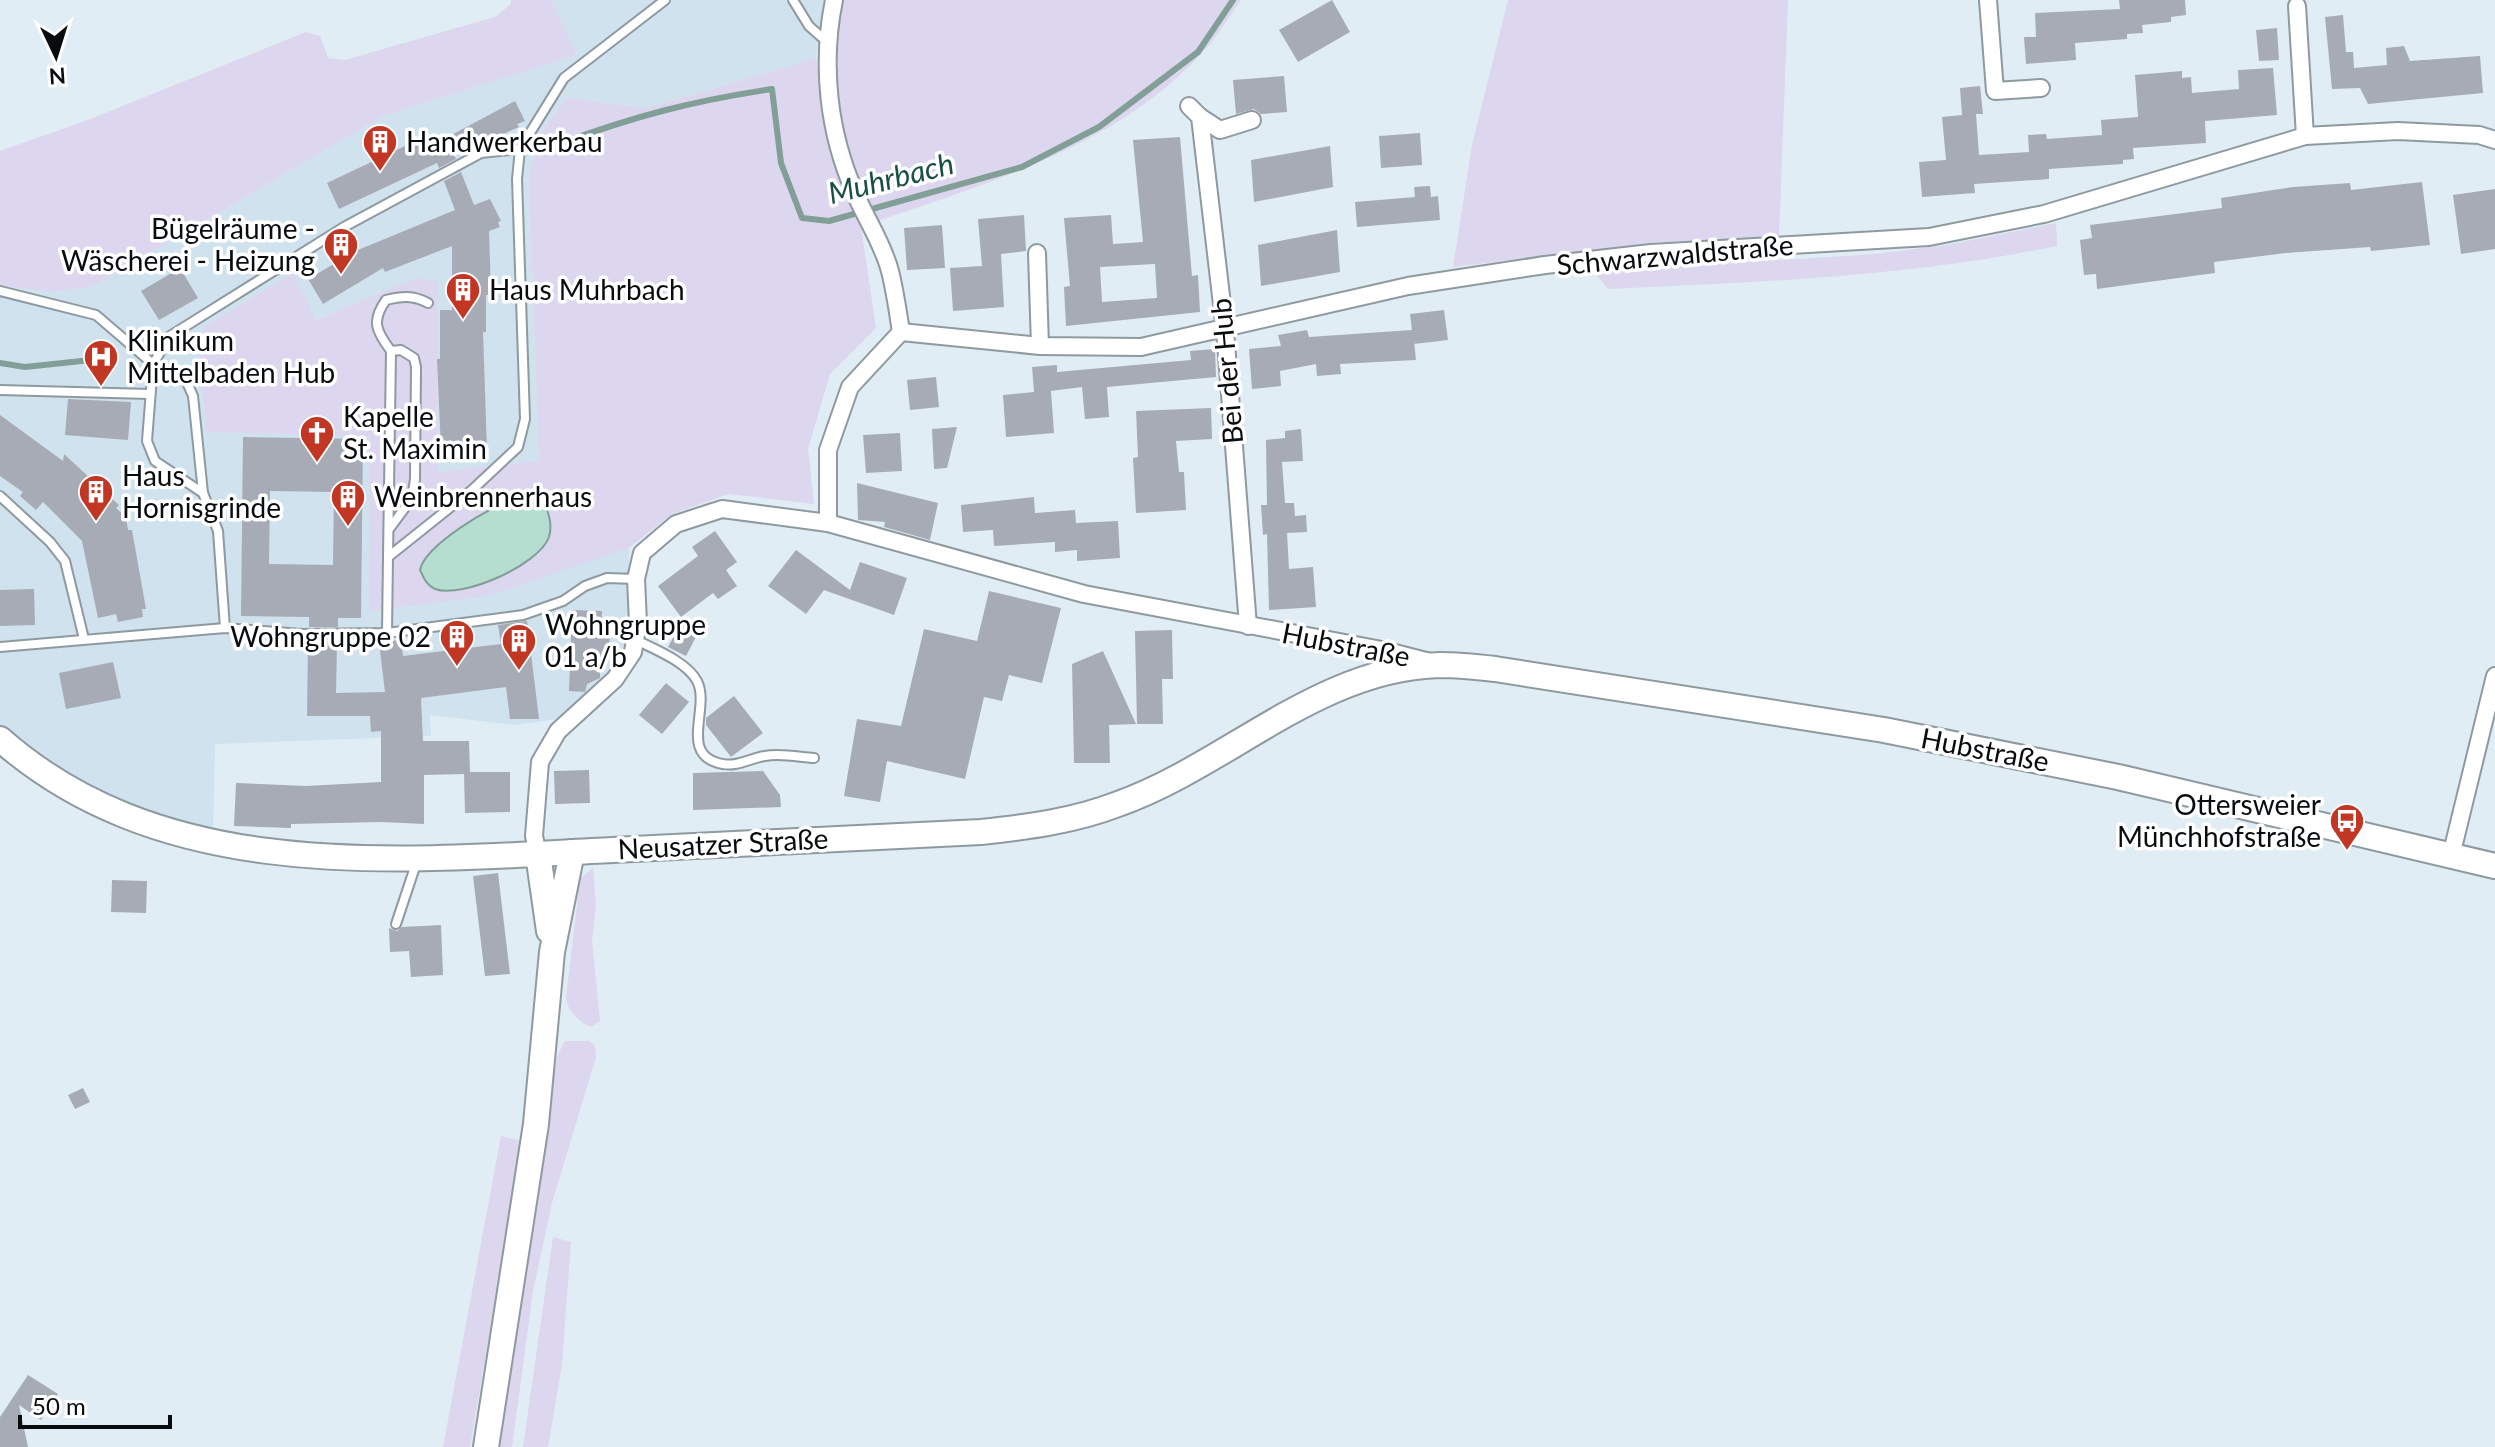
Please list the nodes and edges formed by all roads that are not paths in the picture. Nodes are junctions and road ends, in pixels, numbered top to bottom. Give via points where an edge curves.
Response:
1 (665, 0) edge
2 (793, 0) edge
3 (834, 0) edge
4 (1988, 0) edge
5 (2297, 6) dead end
6 (826, 41) junction
7 (2041, 88) dead end
8 (1252, 120) dead end
9 (2305, 136) junction
10 (2495, 140) edge
11 (520, 149) junction
12 (1037, 253) dead end
13 (0, 291) edge
14 (428, 303) dead end
15 (1225, 330) junction
16 (901, 332) junction
17 (1040, 346) junction
18 (391, 351) junction
19 (153, 364) junction
20 (0, 390) edge
21 (150, 394) junction
22 (203, 493) junction
23 (0, 496) edge
24 (828, 523) junction
25 (390, 529) junction
26 (388, 557) junction
27 (636, 579) junction
28 (1248, 626) junction
29 (225, 628) junction
30 (387, 633) junction
31 (84, 639) junction
32 (635, 640) junction
33 (0, 647) edge
34 (1439, 665) junction
35 (2495, 676) edge
36 (0, 739) edge
37 (814, 758) dead end
38 (572, 852) junction
39 (538, 854) junction
40 (2451, 856) junction
41 (417, 861) junction
42 (2495, 866) edge
43 (396, 924) dead end
44 (552, 952) junction
45 (486, 1447) edge

1 - 11 lane via 564,78
2 - 6 lane
3 - 6 street
4 - 7 street via 1995,91
5 - 9 street
6 - 16 street via 826,75 839,147 890,269
8 - 15 street, Bei der Hub via 1220,130 1195,112
9 - 10 street, Schwarzwaldstraße via 2398,131
9 - 15 street, Schwarzwaldstraße via 2044,214 1929,237 1651,253 1545,265 1408,286
11 - 19 lane via 481,153 344,227 170,336
11 - 26 lane via 525,419 518,447
12 - 17 street
13 - 19 lane via 96,315
14 - 18 lane via 417,297 386,300 375,314 377,332
15 - 17 street, Schwarzwaldstraße via 1141,347
15 - 28 street, Bei der Hub
16 - 17 street, Schwarzwaldstraße
16 - 24 street via 850,387 828,450
18 - 25 lane
18 - 25 lane via 414,358 416,367 412,498
19 - 21 lane
19 - 22 lane via 185,378 193,396
20 - 21 lane
21 - 22 lane via 147,441 155,461
22 - 29 lane via 218,531
23 - 31 lane via 65,561
24 - 27 street, Hubstraße via 722,509 676,524 642,553
24 - 28 street, Hubstraße via 1084,594
25 - 26 lane
26 - 30 lane
27 - 30 lane via 607,578 523,615
27 - 32 street, Hubstraße
28 - 34 street, Hubstraße
29 - 30 lane
29 - 31 lane
31 - 33 lane
32 - 37 lane via 695,677 702,693 696,741 713,761 727,765 767,755
32 - 39 street, Hubstraße via 615,679 558,731 540,762 534,811
34 - 38 main road, Neusatzer Straße via 1384,673 1335,690 1177,778 1119,804 1047,825
34 - 40 main road, Hubstraße via 1495,669 1884,730 2118,777
35 - 40 street
36 - 41 main road, Neusatzer Straße via 72,793 131,820 208,841
38 - 39 main road, Neusatzer Straße
38 - 44 main road, Hubstraße
39 - 41 main road, Neusatzer Straße
39 - 44 main road, Hubstraße
40 - 42 main road, Hubstraße
41 - 43 lane
44 - 45 main road, Hubstraße via 522,1226

